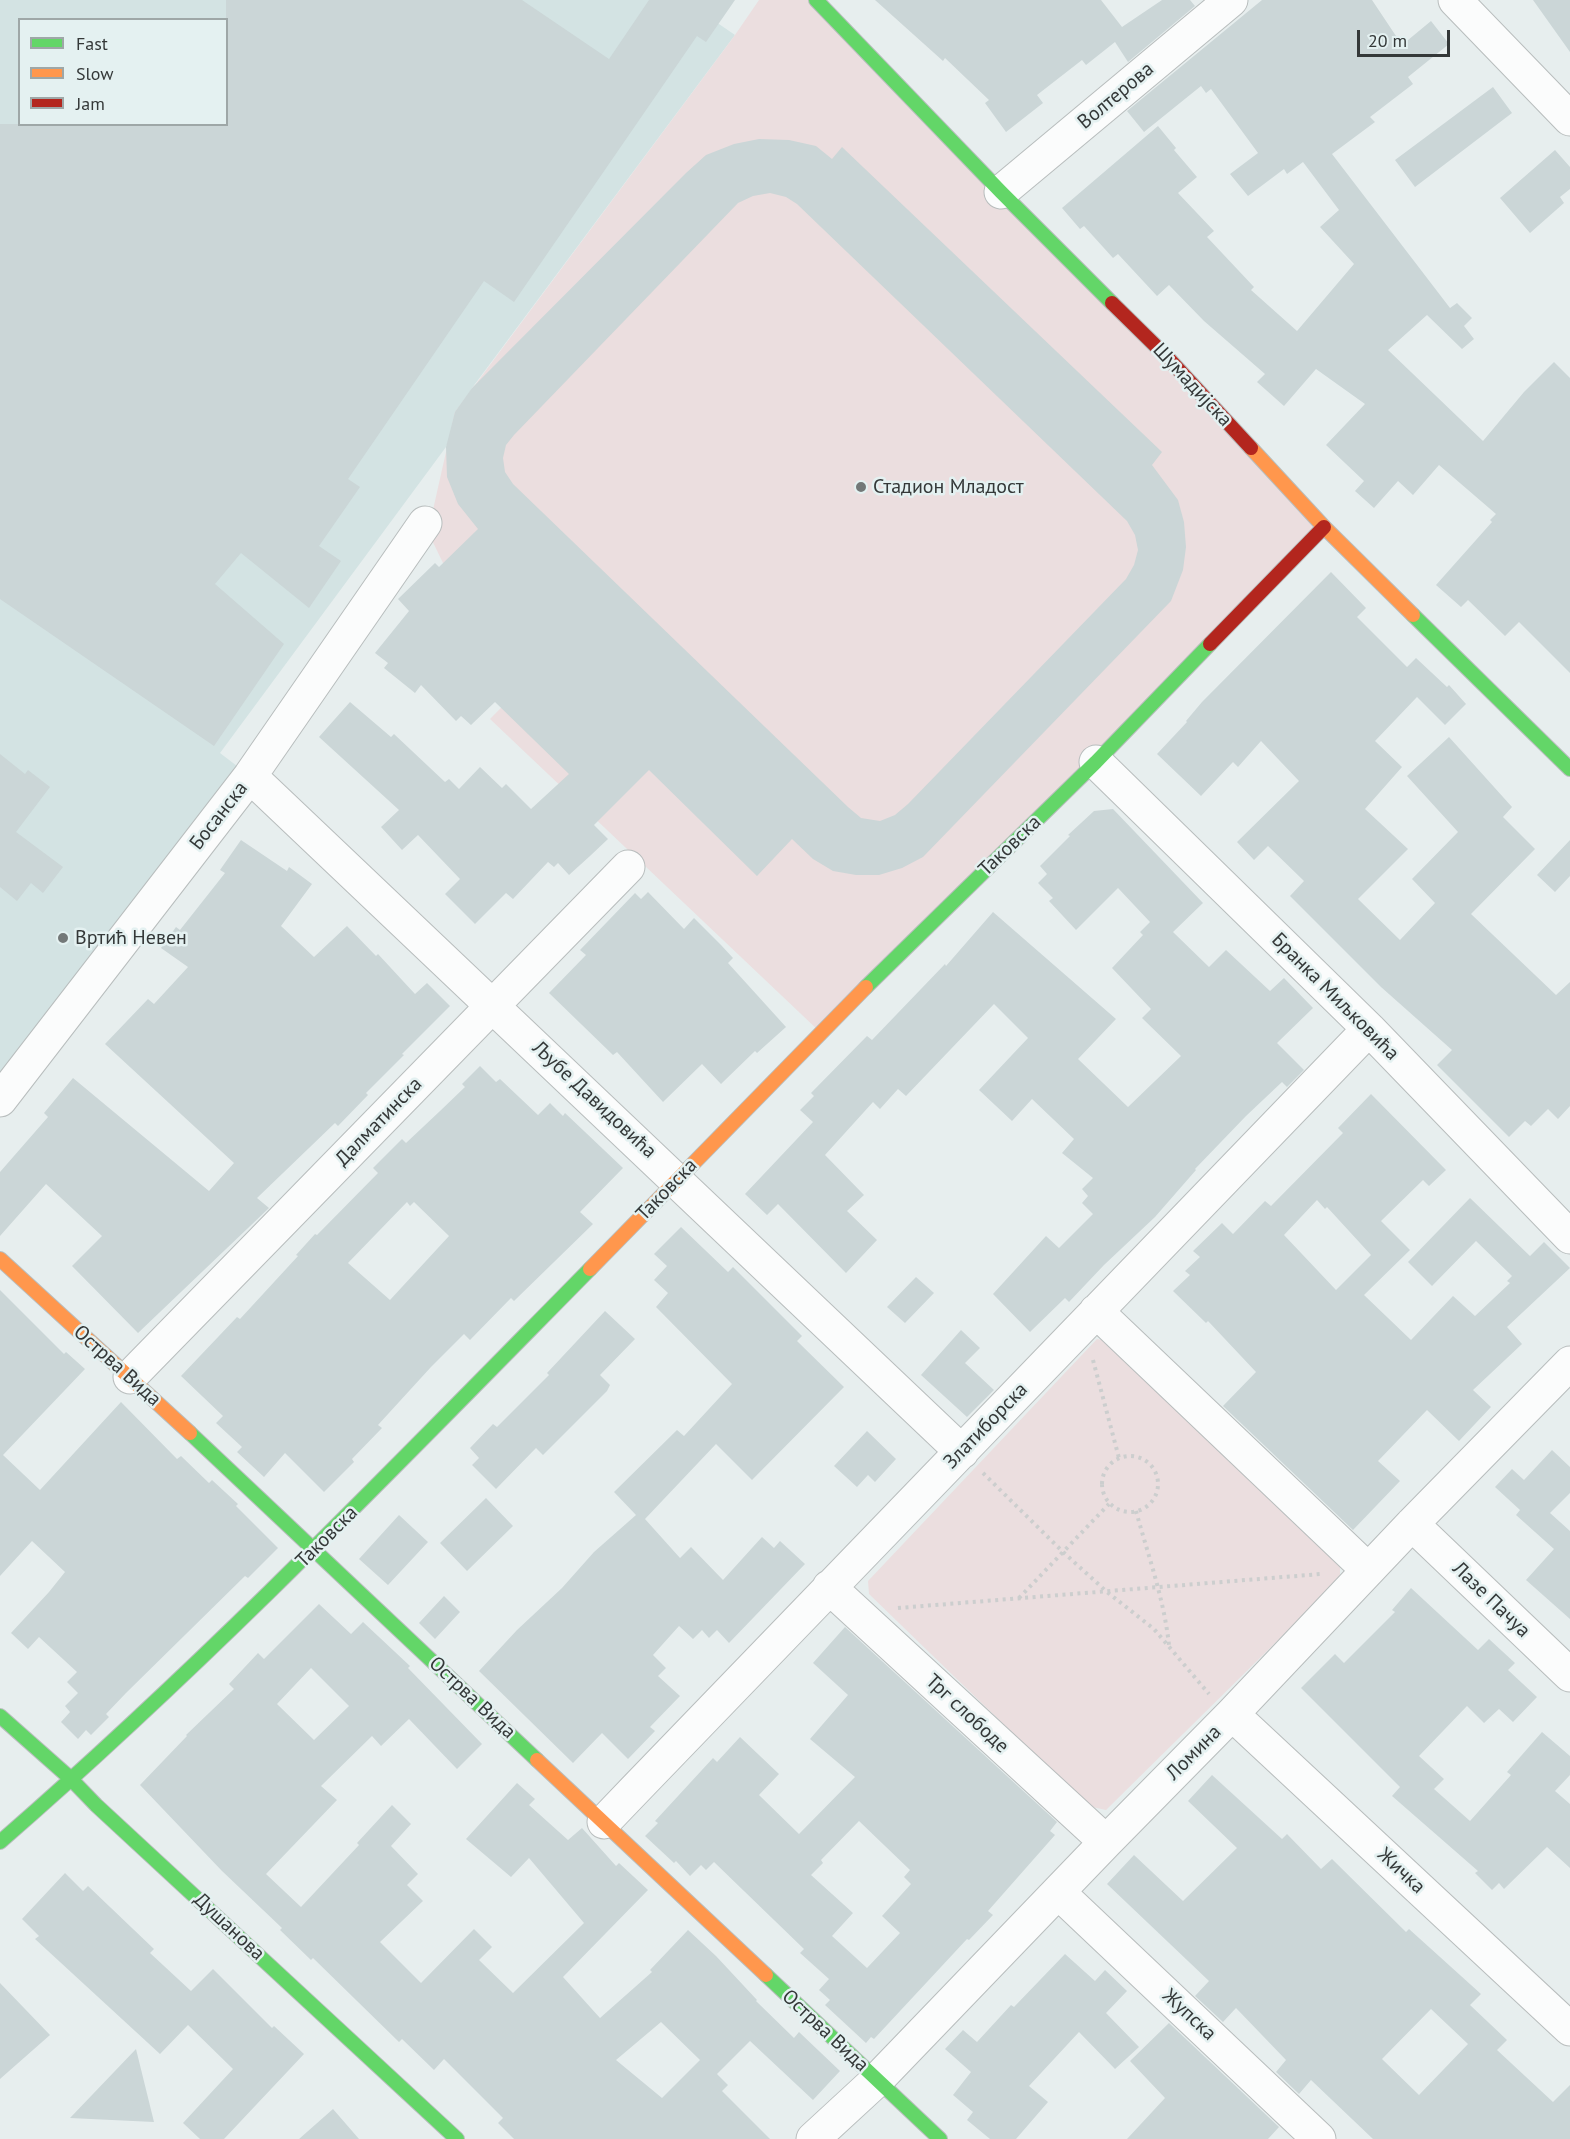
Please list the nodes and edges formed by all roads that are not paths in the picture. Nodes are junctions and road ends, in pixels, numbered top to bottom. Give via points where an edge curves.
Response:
1 (816, 0) edge
2 (1231, 0) edge
3 (1455, 0) edge
4 (1570, 119) edge
5 (1001, 192) junction
6 (425, 523) dead end
7 (1324, 527) junction
8 (1096, 762) junction
9 (1570, 769) edge
10 (250, 776) junction
11 (628, 867) dead end
12 (494, 1006) junction
13 (1369, 1029) junction
14 (0, 1100) edge
15 (678, 1180) junction
16 (1570, 1237) edge
17 (0, 1259) edge
18 (1090, 1318) junction
19 (1570, 1363) edge
20 (130, 1377) junction
21 (962, 1452) junction
22 (1412, 1524) junction
23 (314, 1550) junction
24 (1368, 1570) junction
25 (829, 1587) junction
26 (1570, 1675) edge
27 (1232, 1714) junction
28 (0, 1716) edge
29 (70, 1778) junction
30 (604, 1822) junction
31 (0, 1842) edge
32 (1106, 1842) junction
33 (1058, 1892) junction
34 (1570, 2029) edge
35 (877, 2080) junction
36 (457, 2139) edge
37 (813, 2139) edge
38 (940, 2139) edge
39 (1319, 2139) edge

1 - 5 street, Шумадијска
2 - 5 street, Волтерова
3 - 4 street
5 - 7 street, Шумадијска via 1167,357
6 - 10 street, Босанска
7 - 8 street, Таковска
7 - 9 street, Шумадијска
8 - 13 street, Бранка Миљковића
8 - 15 street, Таковска via 820,1032
10 - 12 street, Љубе Давидовића
10 - 14 street, Босанска
11 - 12 street, Далматинска
12 - 15 street, Љубе Давидовића
12 - 20 street, Далматинска
13 - 16 street, Бранка Миљковића
13 - 18 street, Златиборска
15 - 21 street, Љубе Давидовића
15 - 23 street, Таковска
17 - 20 street, Острва Вида
18 - 21 street, Златиборска
18 - 24 street
19 - 22 street, Ломина
20 - 23 street, Острва Вида
21 - 25 street, Златиборска
22 - 24 street, Ломина
22 - 26 street, Лазе Пачуа
23 - 29 street, Таковска
23 - 30 street, Острва Вида
24 - 27 street, Ломина
25 - 30 street, Златиборска
25 - 32 street, Трг слободе
27 - 32 street, Ломина
27 - 34 street, Жичка
28 - 29 street, Душанова
29 - 31 street, Таковска
29 - 36 street, Душанова
30 - 35 street, Острва Вида
32 - 33 street, Ломина
33 - 35 street, Ломина
33 - 39 street, Жупска
35 - 37 street, Ломина
35 - 38 street, Острва Вида

